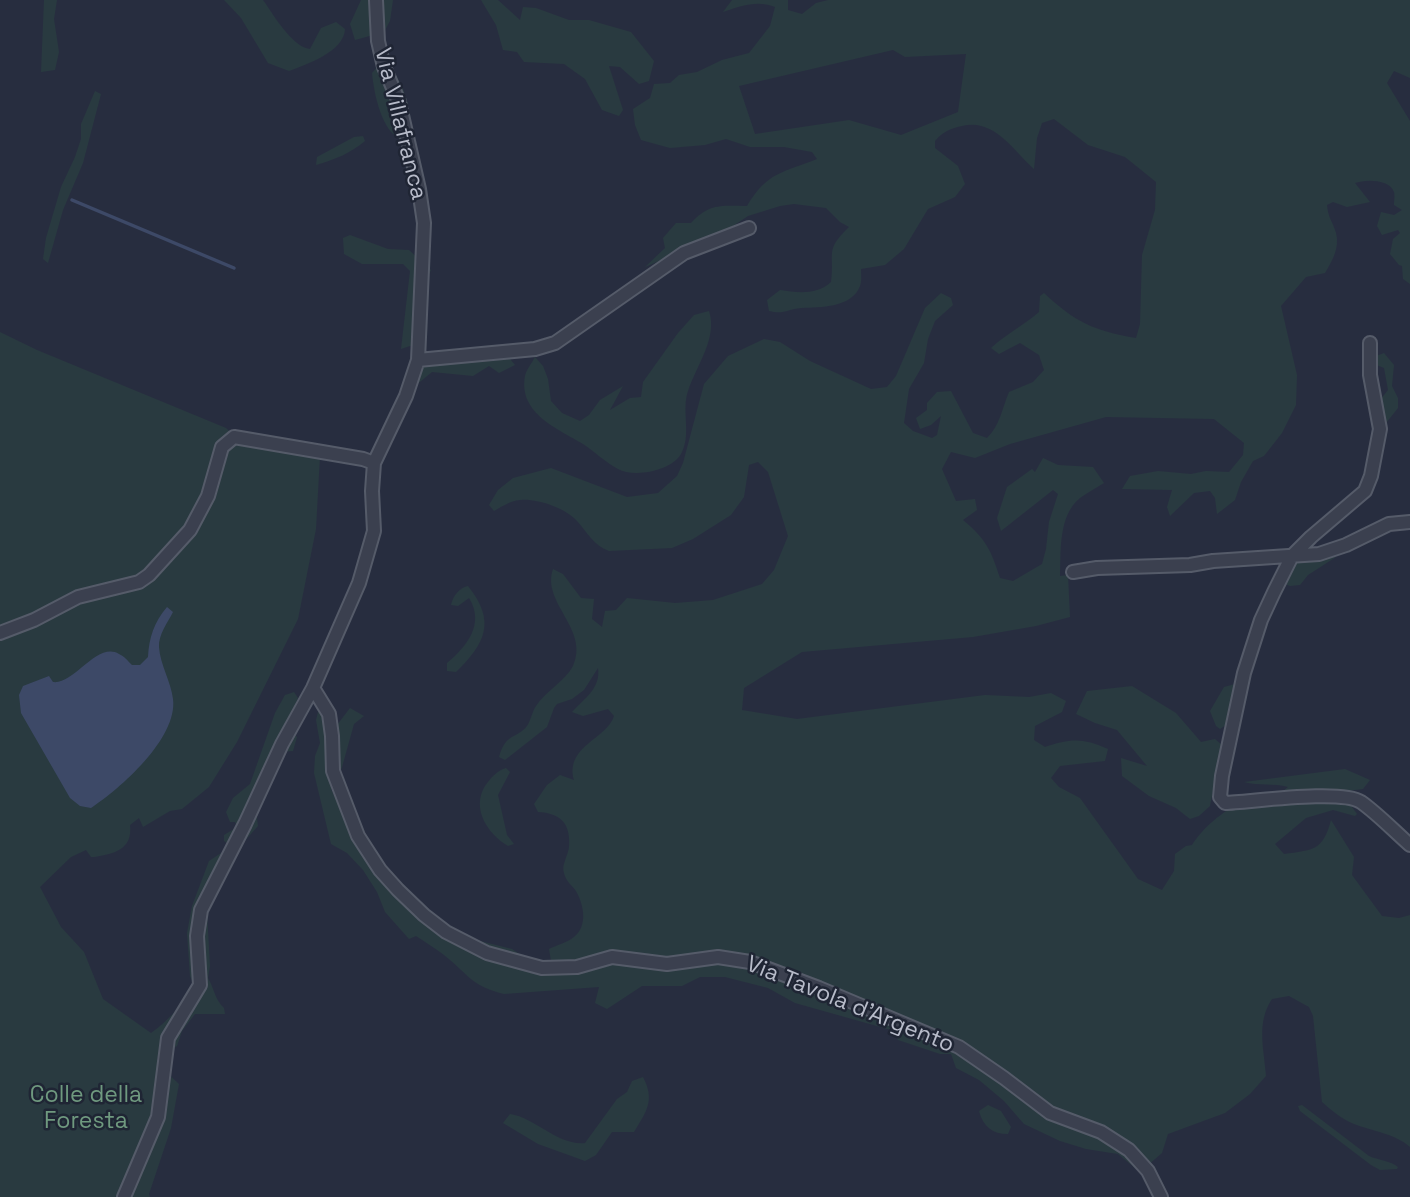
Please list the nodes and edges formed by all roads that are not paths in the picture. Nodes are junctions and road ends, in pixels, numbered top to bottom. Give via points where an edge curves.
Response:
1 (376, 0) edge
2 (749, 228) dead end
3 (1370, 343) dead end
4 (418, 360) junction
5 (374, 463) junction
6 (1410, 522) edge
7 (1292, 556) junction
8 (1073, 572) dead end
9 (0, 633) edge
10 (313, 688) junction
11 (1410, 845) edge
12 (124, 1197) edge
13 (1161, 1197) edge

1 - 4 street, Via Villafranca via 378,41 399,102 424,223
2 - 4 street via 684,253 555,342 525,351
3 - 7 street via 1370,375 1380,429 1371,476 1365,491
4 - 5 street, Via Villafranca via 407,396
5 - 9 street via 234,437 222,447 208,496 190,530 149,575 139,582 78,597
5 - 10 street, Via Villafranca via 374,531 359,583
6 - 7 street via 1389,524 1319,554
7 - 8 street
7 - 11 street via 1261,620 1244,673 1220,797 1225,803 1300,797 1359,800
10 - 12 street, Via Villafranca via 201,910 197,936 200,985 168,1038 158,1117
10 - 13 street, Via Tavola d'Argento via 329,714 332,771 358,836 398,890 446,932 487,953 542,968 577,967 612,957 667,964 718,957 762,966 959,1047 1050,1113 1101,1132 1129,1150 1148,1171

